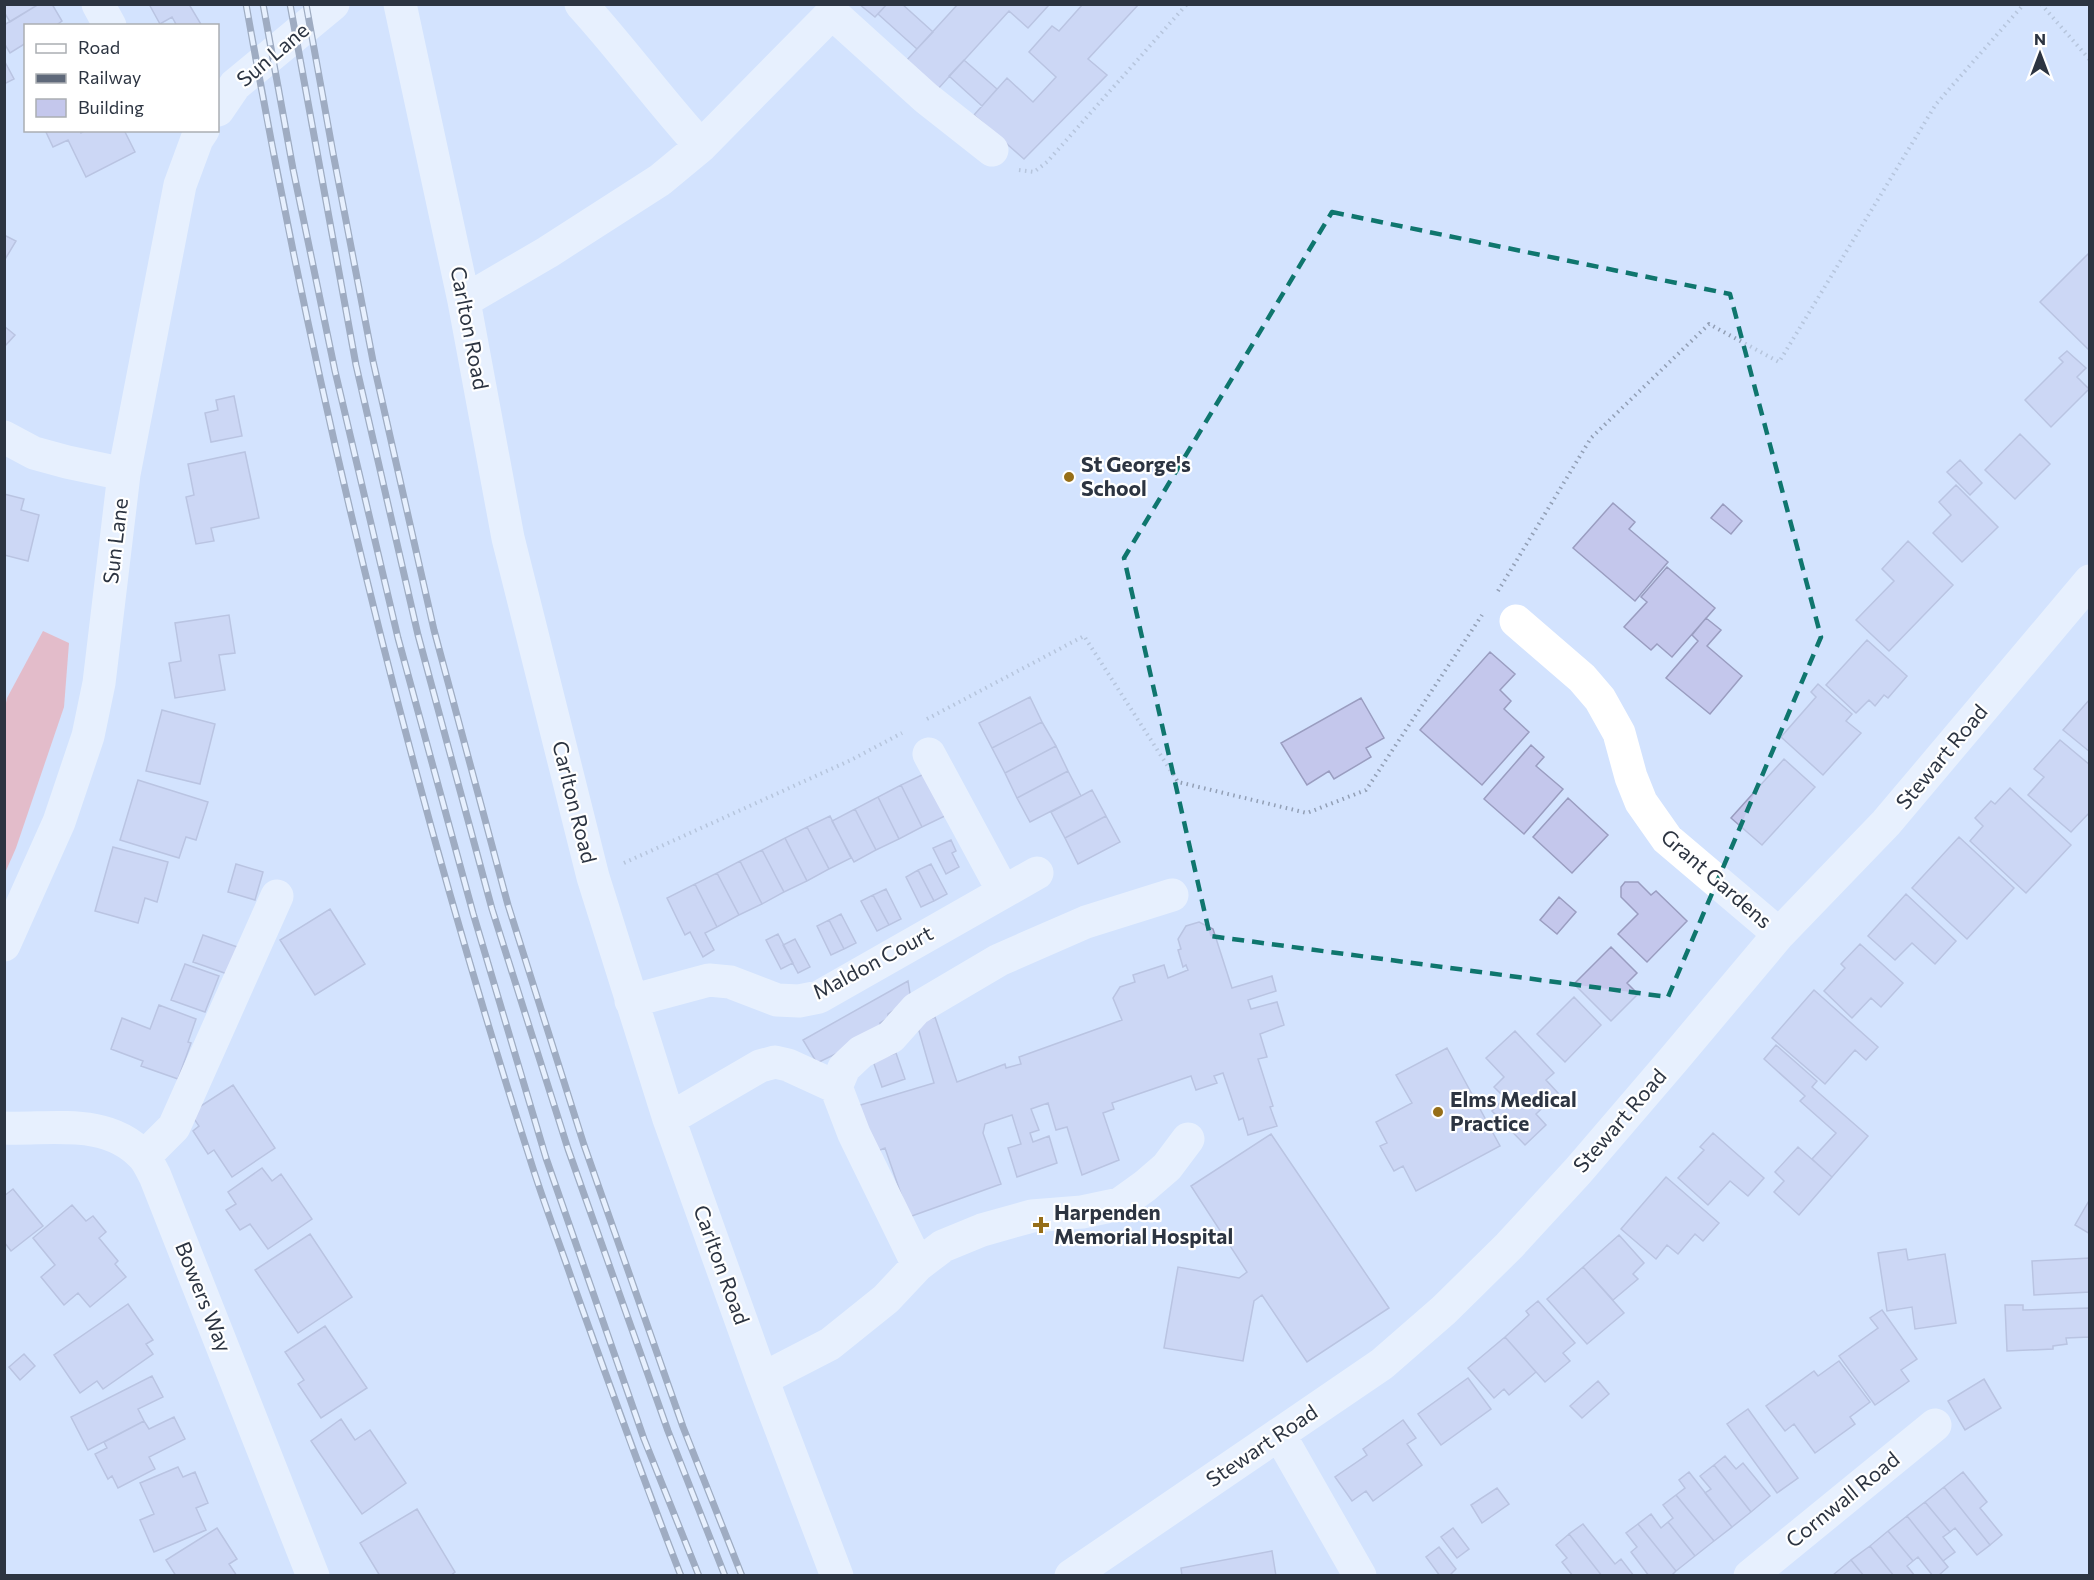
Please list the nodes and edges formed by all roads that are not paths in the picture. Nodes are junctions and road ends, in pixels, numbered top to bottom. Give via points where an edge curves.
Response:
1 (98, 4) edge
2 (333, 4) edge
3 (400, 4) edge
4 (581, 4) edge
5 (109, 24) edge
6 (226, 97) edge
7 (195, 133) edge
8 (702, 146) junction
9 (993, 150) road end
10 (464, 301) junction
11 (4, 437) edge
12 (124, 474) junction
13 (2090, 581) edge
14 (1498, 610) road end
15 (921, 741) road end
16 (1037, 873) dead end
17 (1003, 891) junction
18 (1172, 895) dead end
19 (277, 896) dead end
20 (1779, 934) junction
21 (4, 945) edge
22 (631, 1001) junction
23 (836, 1087) junction
24 (669, 1119) junction
25 (4, 1128) edge
26 (1188, 1139) dead end
27 (144, 1157) junction
28 (918, 1265) junction
29 (762, 1379) junction
30 (1935, 1425) dead end
31 (1279, 1434) junction
32 (313, 1575) edge
33 (837, 1575) edge
34 (1071, 1575) edge
35 (1360, 1575) edge
36 (1750, 1575) edge

1 - 5 street
2 - 6 street, Sun Lane
3 - 10 street, Carlton Road
4 - 8 street
7 - 12 street, Sun Lane via 180,184
8 - 9 street via 832,13 926,98
8 - 10 street via 660,180
10 - 22 street, Carlton Road via 508,538 593,877
11 - 12 street via 34,453
12 - 21 street, Sun Lane via 99,683 88,736 58,822
13 - 20 street, Stewart Road via 1886,824
14 - 20 street, Grant Gardens via 1582,678 1600,699 1619,733 1641,802 1667,838
15 - 17 street
16 - 17 street, Maldon Court
17 - 22 street, Maldon Court via 819,997 777,1000 730,982 709,980
18 - 23 street via 1086,922 999,960 916,1009 891,1037 861,1052 844,1068
19 - 27 street via 174,1127
20 - 31 street, Stewart Road via 1509,1246 1382,1364
22 - 24 street, Carlton Road
23 - 24 street via 775,1062 760,1066
23 - 28 street via 854,1134
24 - 29 street, Carlton Road
25 - 27 street, Bowers Way via 97,1129 128,1143
26 - 28 street via 1167,1167 1120,1204 1032,1216 982,1230 943,1246
27 - 32 street, Bowers Way via 155,1176
28 - 29 street via 886,1299 830,1344
29 - 33 street, Carlton Road
30 - 36 street, Cornwall Road
31 - 34 street, Stewart Road
31 - 35 street

